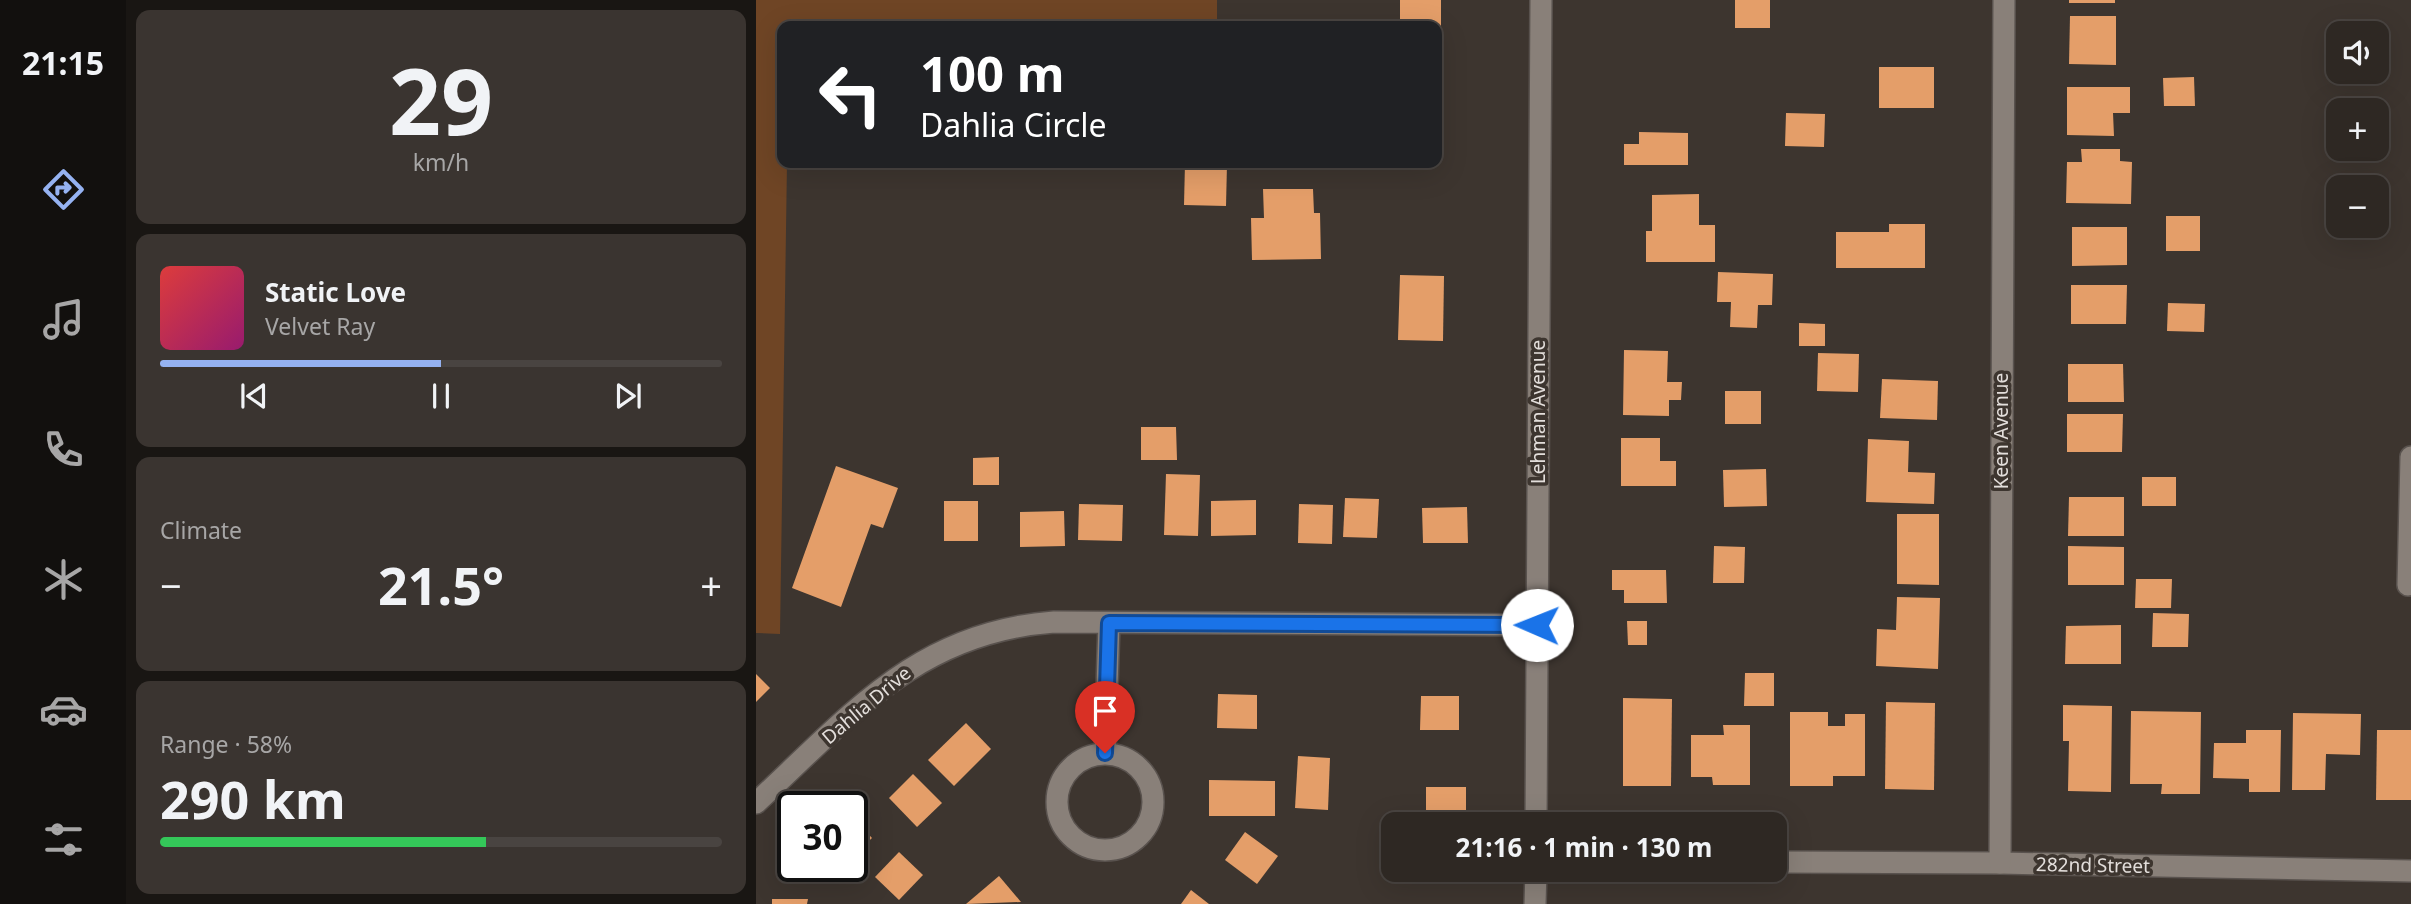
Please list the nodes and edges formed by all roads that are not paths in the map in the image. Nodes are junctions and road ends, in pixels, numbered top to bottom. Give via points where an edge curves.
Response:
1 (1541, 0) edge
2 (2004, 0) edge
3 (2411, 457) edge
4 (2408, 584) dead end
5 (1109, 623) junction
6 (1537, 625) junction
7 (1105, 753) junction
8 (756, 803) edge
9 (1536, 812) edge
10 (1787, 862) edge
11 (2000, 863) junction
12 (2411, 871) edge
13 (1536, 882) edge
14 (1535, 904) edge

1 - 6 street, Lehman Avenue
2 - 11 street, Keen Avenue
3 - 4 street
5 - 6 street, Dahlia Drive
5 - 7 street
5 - 8 street, Dahlia Drive via 1027,624 968,640 918,662
6 - 9 street, Lehman Avenue
7 - 7 street via 1125,757 1139,767 1154,801 1149,823 1135,841 1102,851 1071,837 1057,805 1070,768
10 - 11 street, 282nd Street
11 - 12 street, 282nd Street
13 - 14 street

